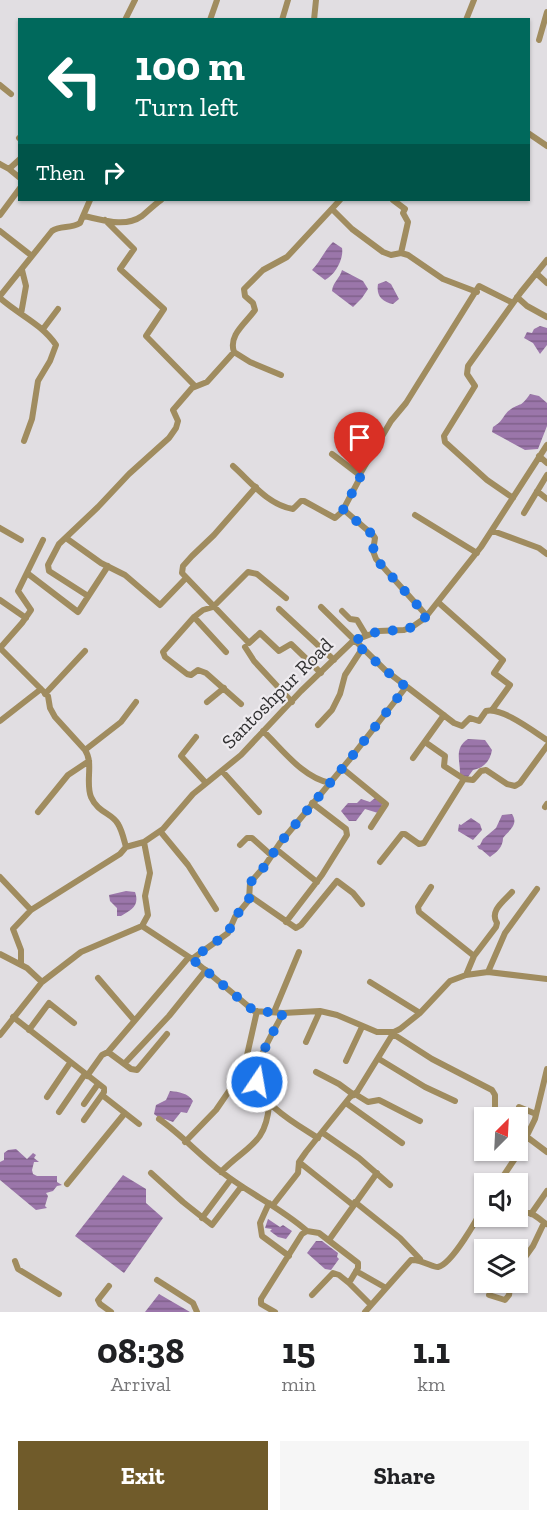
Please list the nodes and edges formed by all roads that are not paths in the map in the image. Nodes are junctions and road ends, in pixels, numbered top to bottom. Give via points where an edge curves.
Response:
1 (135, 0) edge
2 (217, 0) edge
3 (288, 0) edge
4 (316, 0) edge
5 (474, 0) edge
6 (547, 12) edge
7 (126, 18) edge
8 (211, 18) edge
9 (283, 18) edge
10 (314, 18) edge
11 (467, 18) edge
12 (539, 40) dead end
13 (0, 85) edge
14 (11, 94) dead end
15 (530, 134) edge
16 (547, 146) edge
17 (18, 161) edge
18 (0, 164) edge
19 (9, 169) junction
20 (18, 176) edge
21 (18, 191) edge
22 (90, 201) edge
23 (160, 201) edge
24 (339, 201) edge
25 (394, 201) edge
26 (332, 209) junction
27 (0, 215) edge
28 (84, 216) junction
29 (105, 220) junction
30 (0, 231) edge
31 (401, 253) junction
32 (32, 256) junction
33 (547, 260) edge
34 (22, 270) junction
35 (536, 273) junction
36 (547, 283) edge
37 (477, 292) junction
38 (0, 297) edge
39 (515, 300) junction
40 (58, 309) dead end
41 (21, 314) junction
42 (547, 317) edge
43 (43, 329) junction
44 (234, 352) junction
45 (281, 375) dead end
46 (195, 386) junction
47 (24, 441) dead end
48 (547, 445) edge
49 (332, 454) dead end
50 (539, 456) junction
51 (547, 463) edge
52 (233, 466) dead end
53 (360, 474) junction
54 (547, 475) edge
55 (256, 487) junction
56 (537, 491) junction
57 (513, 498) junction
58 (547, 499) edge
59 (343, 510) junction
60 (524, 513) dead end
61 (415, 515) dead end
62 (0, 528) edge
63 (493, 531) junction
64 (66, 538) junction
65 (21, 540) dead end
66 (43, 540) dead end
67 (477, 553) junction
68 (547, 554) edge
69 (108, 566) junction
70 (27, 573) junction
71 (186, 578) junction
72 (88, 596) junction
73 (286, 598) dead end
74 (0, 600) edge
75 (439, 603) junction
76 (213, 607) junction
77 (321, 607) dead end
78 (279, 609) dead end
79 (342, 611) dead end
80 (427, 616) junction
81 (194, 617) junction
82 (26, 618) junction
83 (366, 635) junction
84 (353, 641) junction
85 (245, 647) dead end
86 (0, 648) edge
87 (362, 649) junction
88 (85, 651) dead end
89 (226, 652) dead end
90 (334, 660) junction
91 (321, 673) junction
92 (406, 687) junction
93 (224, 688) junction
94 (43, 691) junction
95 (136, 702) dead end
96 (207, 702) dead end
97 (292, 702) junction
98 (241, 704) dead end
99 (492, 710) junction
100 (444, 715) junction
101 (0, 721) edge
102 (318, 725) dead end
103 (263, 731) junction
104 (196, 736) dead end
105 (547, 740) edge
106 (424, 742) junction
107 (547, 746) edge
108 (85, 750) junction
109 (412, 758) dead end
110 (89, 761) junction
111 (342, 768) junction
112 (222, 771) junction
113 (464, 779) junction
114 (206, 783) junction
115 (330, 783) junction
116 (312, 803) junction
117 (38, 812) dead end
118 (259, 812) dead end
119 (371, 827) dead end
120 (160, 831) junction
121 (144, 842) junction
122 (240, 845) dead end
123 (126, 847) junction
124 (276, 849) junction
125 (272, 855) junction
126 (380, 862) dead end
127 (0, 877) edge
128 (317, 882) junction
129 (431, 887) dead end
130 (537, 889) dead end
131 (512, 892) dead end
132 (250, 896) junction
133 (363, 904) dead end
134 (216, 909) dead end
135 (31, 910) junction
136 (286, 922) junction
137 (497, 923) junction
138 (142, 926) junction
139 (507, 931) junction
140 (298, 952) dead end
141 (0, 954) edge
142 (474, 956) junction
143 (190, 958) junction
144 (21, 964) junction
145 (206, 970) junction
146 (488, 972) junction
147 (465, 975) junction
148 (98, 978) dead end
149 (547, 980) edge
150 (42, 982) junction
151 (370, 982) dead end
152 (257, 1011) junction
153 (320, 1011) junction
154 (274, 1012) junction
155 (283, 1013) junction
156 (420, 1013) junction
157 (13, 1017) junction
158 (135, 1020) junction
159 (74, 1023) dead end
160 (363, 1027) junction
161 (29, 1030) junction
162 (394, 1033) junction
163 (167, 1034) dead end
164 (0, 1035) edge
165 (306, 1042) dead end
166 (108, 1052) junction
167 (379, 1059) junction
168 (346, 1061) dead end
169 (70, 1063) junction
170 (124, 1064) junction
171 (245, 1064) dead end
172 (547, 1069) edge
173 (316, 1072) dead end
174 (86, 1075) junction
175 (238, 1078) dead end
176 (98, 1084) junction
177 (545, 1088) edge
178 (102, 1095) junction
179 (355, 1095) junction
180 (47, 1097) dead end
181 (455, 1101) dead end
182 (346, 1103) junction
183 (84, 1104) dead end
184 (269, 1105) junction
185 (495, 1107) edge
186 (528, 1111) edge
187 (59, 1112) dead end
188 (125, 1113) junction
189 (536, 1114) junction
190 (159, 1119) dead end
191 (84, 1120) dead end
192 (420, 1121) dead end
193 (139, 1124) dead end
194 (528, 1132) edge
195 (320, 1135) junction
196 (528, 1138) edge
197 (186, 1142) junction
198 (402, 1143) dead end
199 (547, 1152) edge
200 (299, 1162) junction
201 (221, 1172) junction
202 (150, 1173) dead end
203 (376, 1173) junction
204 (231, 1179) junction
205 (67, 1184) dead end
206 (390, 1185) dead end
207 (241, 1186) junction
208 (547, 1191) edge
209 (354, 1203) junction
210 (271, 1204) junction
211 (528, 1213) edge
212 (531, 1214) junction
213 (202, 1218) junction
214 (546, 1223) edge
215 (474, 1224) edge
216 (307, 1231) junction
217 (329, 1240) junction
218 (528, 1253) edge
219 (289, 1256) junction
220 (420, 1259) junction
221 (15, 1261) dead end
222 (356, 1271) junction
223 (157, 1280) dead end
224 (349, 1283) junction
225 (109, 1286) dead end
226 (386, 1287) junction
227 (509, 1293) edge
228 (59, 1294) dead end
229 (312, 1295) dead end
230 (489, 1295) dead end
231 (371, 1305) junction
232 (111, 1312) edge
233 (197, 1312) edge
234 (275, 1312) edge
235 (365, 1312) edge

1 - 7 street
2 - 8 street
3 - 9 street
4 - 10 street
5 - 11 street
6 - 12 street
13 - 14 street
15 - 16 street
17 - 19 street
18 - 19 street
19 - 20 street
21 - 27 street
22 - 28 street
23 - 29 street via 131,222
24 - 26 street
25 - 31 street via 405,209 408,222
26 - 31 street via 383,252
26 - 44 street via 287,257 263,270 244,289 255,310 234,336
28 - 29 street
28 - 32 street via 74,227 55,228
29 - 46 street via 134,249 120,269 164,309 146,336
30 - 32 street
31 - 37 street via 443,279
32 - 34 street
33 - 35 street
34 - 38 street
34 - 41 street via 26,286
35 - 36 street
35 - 39 street
37 - 39 street via 479,286
37 - 53 street
38 - 41 street
39 - 42 street
39 - 57 street via 468,366 467,374 475,386 443,439
40 - 43 street
41 - 43 street
43 - 47 street via 56,345 38,381
44 - 45 street
44 - 46 street via 207,382
46 - 64 street via 172,410 178,422 173,433
48 - 50 street, Santoshpur Road
49 - 53 street
50 - 51 street
50 - 57 street, Santoshpur Road
52 - 55 street
53 - 59 street
54 - 56 street
55 - 59 street via 273,502 290,508 304,501 335,518
55 - 71 street via 183,566
56 - 58 street
56 - 60 street
57 - 63 street, Santoshpur Road
59 - 80 street via 373,535 376,559
61 - 67 street
62 - 65 street
63 - 67 street, Santoshpur Road
63 - 68 street
64 - 69 street
64 - 72 street via 48,568
66 - 70 street
67 - 75 street, Santoshpur Road
69 - 71 street via 160,605
69 - 72 street
70 - 72 street via 78,612
70 - 82 street via 18,591 30,608
71 - 76 street
73 - 76 street via 250,572
74 - 82 street
75 - 80 street, Santoshpur Road
75 - 99 street via 503,660 494,673 510,685
76 - 81 street
76 - 91 street via 249,643 260,633 279,651 291,644
77 - 84 street
78 - 90 street
79 - 83 street via 357,620
80 - 83 street, Santoshpur Road via 404,630
81 - 89 street
81 - 93 street via 163,654 187,674 201,670
82 - 86 street
83 - 84 street, Santoshpur Road
84 - 87 street
84 - 90 street, Santoshpur Road
85 - 97 street
86 - 94 street
87 - 92 street
87 - 102 street via 345,675 332,710
88 - 94 street
90 - 91 street, Santoshpur Road
91 - 97 street, Santoshpur Road
92 - 100 street
92 - 111 street
93 - 96 street
93 - 98 street
94 - 101 street
94 - 108 street via 55,717
95 - 108 street via 121,722
97 - 103 street, Santoshpur Road
99 - 100 street via 486,711 479,721 469,718 462,726
99 - 105 street
100 - 106 street
103 - 112 street, Santoshpur Road
103 - 115 street via 300,768
104 - 114 street via 181,756
106 - 109 street
106 - 113 street via 445,756 444,766
107 - 113 street via 515,786 486,770 473,780
108 - 110 street
110 - 117 street via 68,775
110 - 123 street via 90,794 100,811 118,823
111 - 115 street
111 - 119 street via 386,804
112 - 114 street, Santoshpur Road
112 - 118 street
113 - 126 street via 424,843 402,834
114 - 120 street, Santoshpur Road
115 - 116 street
116 - 124 street
116 - 128 street via 347,832
120 - 121 street, Santoshpur Road
120 - 134 street
121 - 123 street, Santoshpur Road
121 - 138 street via 150,873 145,896 148,915
122 - 125 street via 247,837 252,838
123 - 135 street
124 - 125 street
124 - 128 street
125 - 132 street via 250,883
127 - 135 street
128 - 136 street
129 - 142 street via 418,907 419,912
130 - 139 street
131 - 137 street via 494,913
132 - 136 street
132 - 143 street via 228,933
133 - 136 street via 337,881 298,928
135 - 144 street via 13,928 21,950
137 - 139 street
137 - 142 street
138 - 143 street
138 - 150 street via 81,952
139 - 146 street
140 - 154 street
141 - 144 street
142 - 147 street
143 - 145 street
143 - 158 street
144 - 150 street
145 - 152 street
145 - 170 street
146 - 147 street
146 - 149 street
147 - 156 street via 450,981
148 - 158 street
150 - 157 street
151 - 156 street
152 - 154 street
152 - 171 street
153 - 155 street
153 - 160 street
153 - 165 street
154 - 155 street
155 - 184 street via 256,1076
156 - 162 street
157 - 161 street
157 - 164 street
158 - 166 street
159 - 161 street via 49,1003
160 - 162 street
160 - 168 street
161 - 169 street
162 - 167 street
162 - 185 street via 432,1059 492,1090
163 - 170 street via 137,1070
166 - 170 street
166 - 174 street
167 - 179 street
167 - 181 street
169 - 174 street
169 - 180 street
172 - 177 street
173 - 179 street
174 - 176 street
174 - 187 street
175 - 197 street via 216,1110
176 - 178 street via 105,1090
176 - 183 street
177 - 189 street
178 - 188 street
178 - 191 street
179 - 182 street
179 - 192 street via 368,1102 378,1100
182 - 195 street
182 - 198 street
184 - 195 street
184 - 201 street via 268,1122 257,1142
186 - 189 street
188 - 193 street
188 - 205 street
189 - 194 street
190 - 197 street
195 - 200 street
195 - 203 street via 349,1150
196 - 199 street
197 - 201 street
200 - 209 street
200 - 210 street via 298,1173
201 - 204 street
202 - 213 street
203 - 206 street
203 - 209 street
204 - 207 street
204 - 213 street
207 - 210 street
207 - 213 street via 214,1223
208 - 212 street
209 - 217 street
209 - 220 street via 400,1238
210 - 216 street
210 - 219 street via 260,1223 262,1236
211 - 212 street
212 - 214 street
214 - 218 street
215 - 220 street via 440,1267
216 - 217 street
216 - 219 street
217 - 222 street via 358,1263
219 - 234 street via 261,1299 261,1304
220 - 226 street via 411,1260
221 - 228 street via 18,1269
222 - 224 street
222 - 226 street
223 - 233 street via 193,1303
224 - 229 street via 333,1273
224 - 231 street
225 - 232 street via 98,1300
226 - 231 street
227 - 230 street via 505,1300
231 - 235 street

